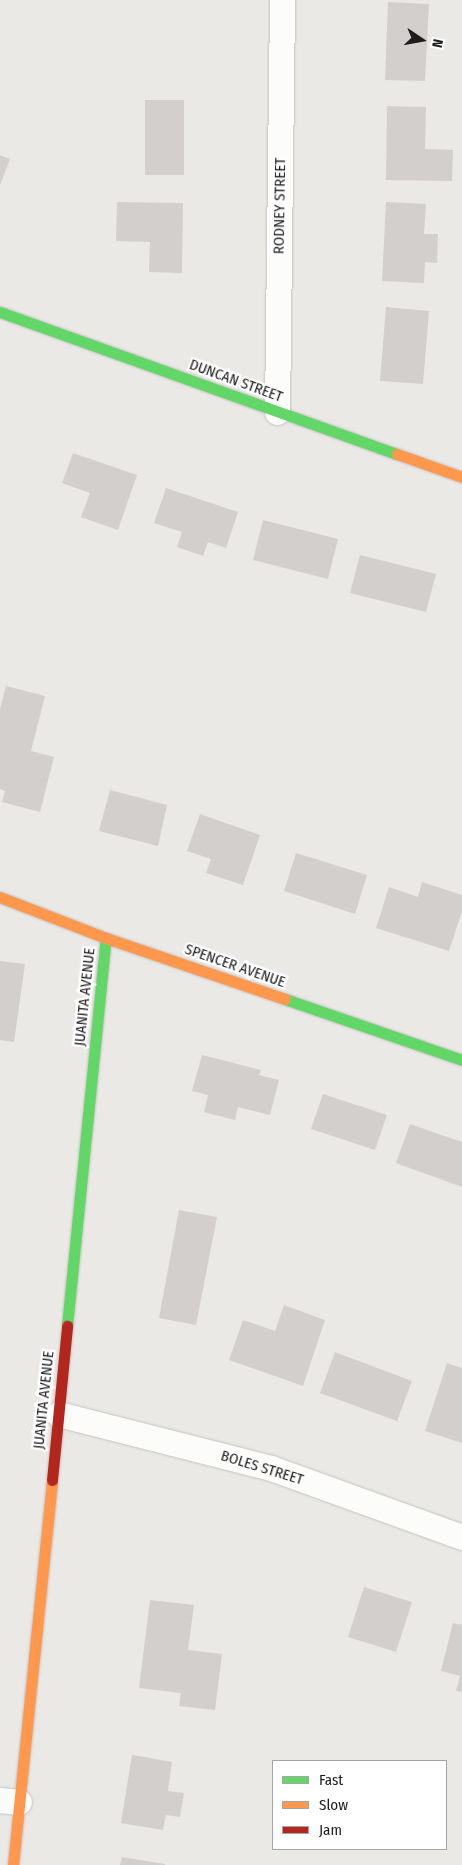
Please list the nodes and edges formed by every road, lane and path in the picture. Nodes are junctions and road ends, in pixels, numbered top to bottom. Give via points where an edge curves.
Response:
1 (282, 0) edge
2 (0, 312) edge
3 (277, 412) junction
4 (462, 477) edge
5 (0, 897) edge
6 (106, 938) junction
7 (462, 1060) edge
8 (58, 1414) junction
9 (462, 1537) edge
10 (10, 1801) edge
11 (13, 1865) edge

1 - 3 street, RODNEY STREET
2 - 3 street, DUNCAN STREET
3 - 4 street, DUNCAN STREET
5 - 6 street, SPENCER AVENUE
6 - 7 street, SPENCER AVENUE
6 - 8 street, JUANITA AVENUE
8 - 9 street, BOLES STREET via 271,1468
8 - 10 street, JUANITA AVENUE
10 - 11 street, JUANITA AVENUE

